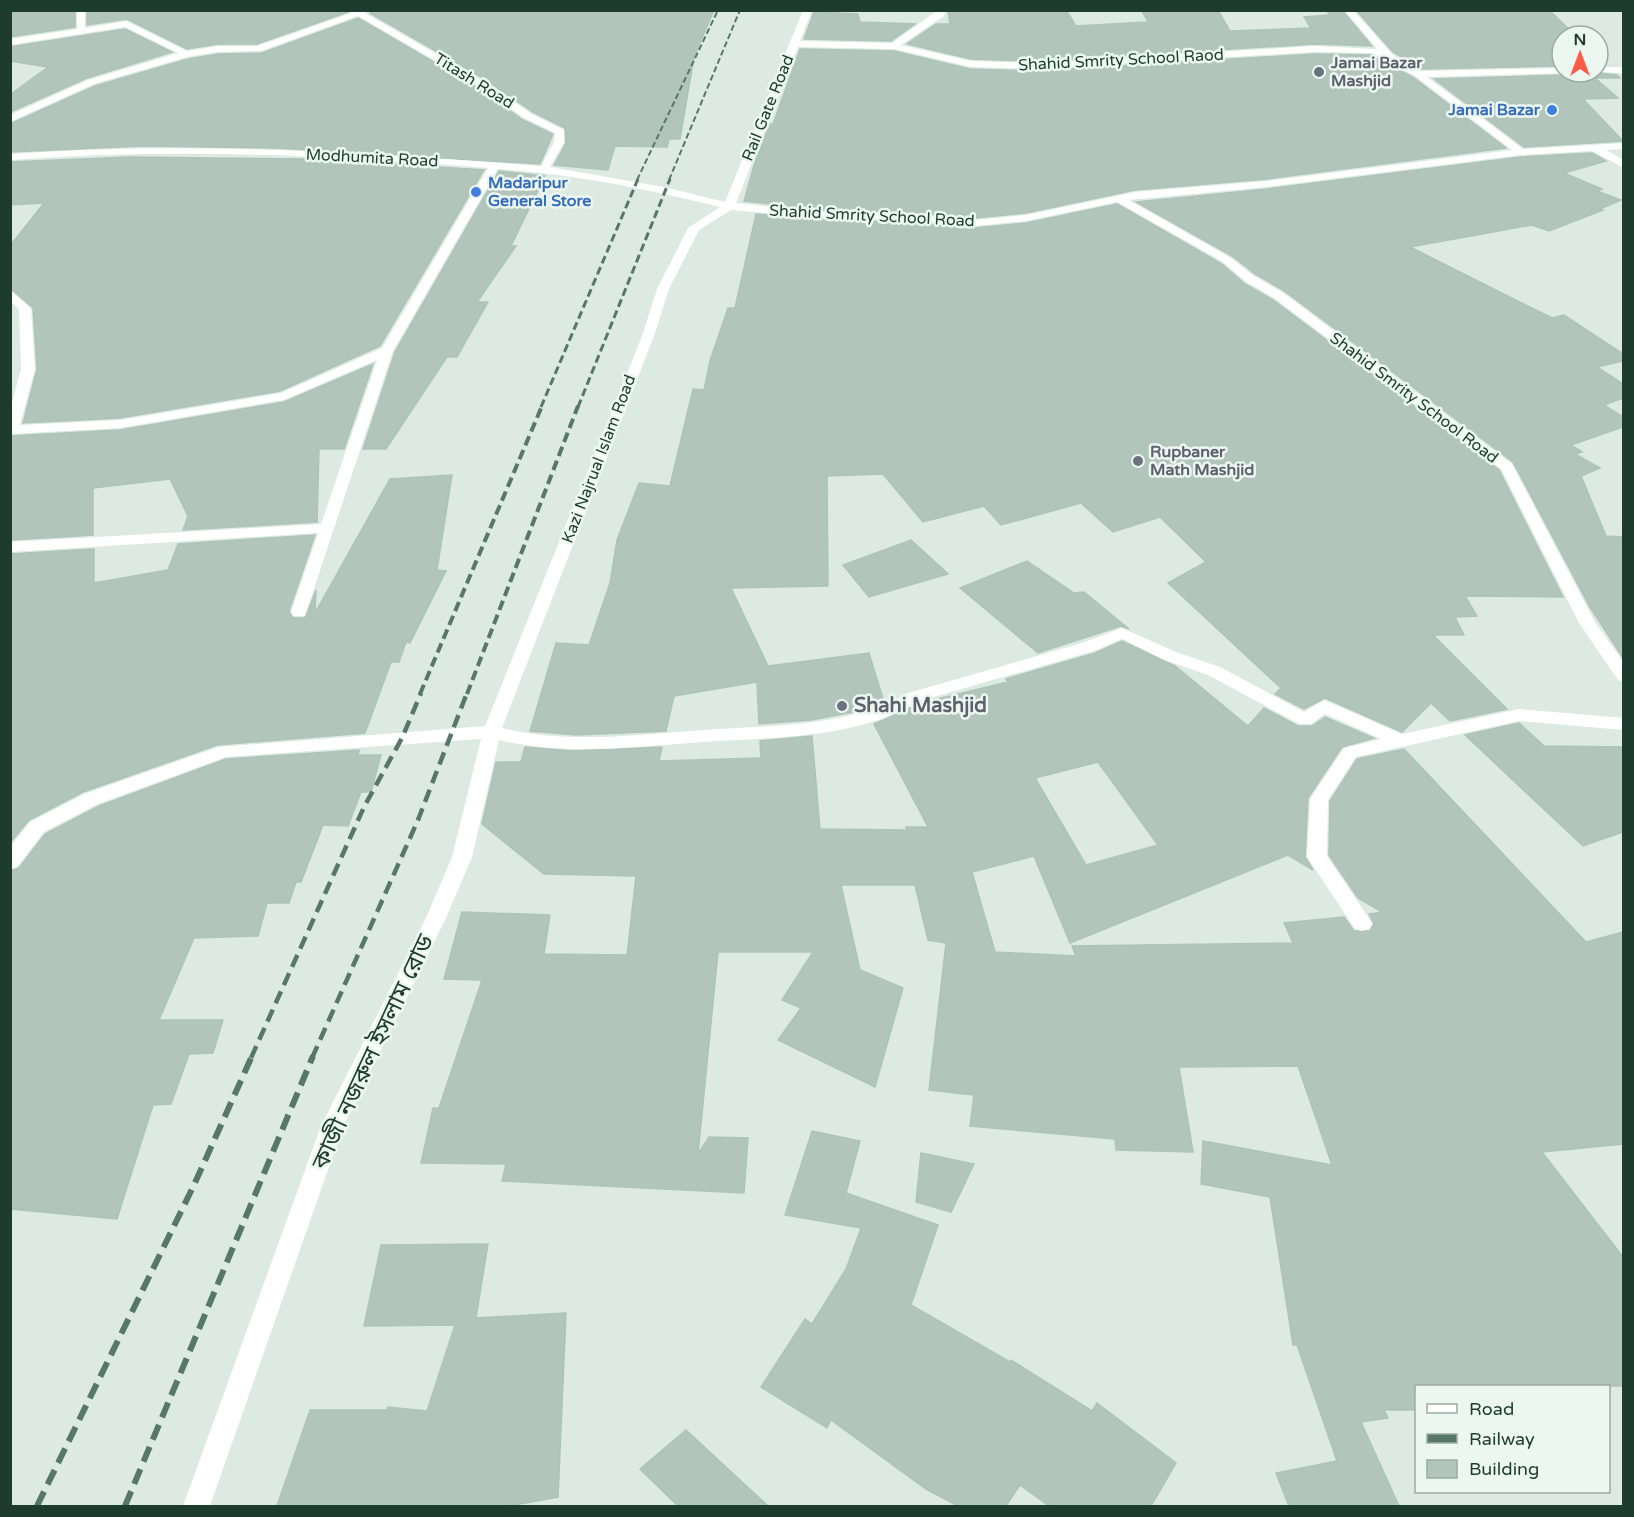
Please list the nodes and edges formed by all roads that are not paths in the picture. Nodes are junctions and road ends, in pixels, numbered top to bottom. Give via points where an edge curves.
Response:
1 (81, 10) edge
2 (367, 10) edge
3 (808, 10) edge
4 (942, 10) edge
5 (1348, 10) edge
6 (354, 12) edge
7 (81, 31) junction
8 (10, 42) edge
9 (793, 44) junction
10 (894, 46) junction
11 (186, 54) junction
12 (1389, 56) junction
13 (1550, 71) edge
14 (1418, 74) junction
15 (10, 119) edge
16 (1623, 146) edge
17 (1593, 147) junction
18 (1521, 152) junction
19 (10, 157) edge
20 (1623, 165) edge
21 (494, 166) junction
22 (544, 169) junction
23 (1120, 199) junction
24 (729, 206) junction
25 (10, 294) edge
26 (387, 351) junction
27 (11, 430) edge
28 (326, 528) junction
29 (10, 547) edge
30 (299, 612) dead end
31 (1623, 676) edge
32 (1623, 724) edge
33 (492, 732) junction
34 (1401, 741) junction
35 (10, 862) edge
36 (1362, 923) dead end
37 (196, 1506) edge

1 - 7 street
2 - 6 street
3 - 9 street, Rail Gate Road
4 - 10 street
5 - 12 street
6 - 11 street via 258,49
6 - 22 street, Titash Road via 560,132 559,142
7 - 8 street
7 - 11 street via 126,24
9 - 10 street, Shahid Smrity School Raod
9 - 24 street, Rail Gate Road
10 - 12 street, Shahid Smrity School Raod via 971,64 1036,66 1314,49 1373,50
11 - 15 street via 91,82
12 - 14 street
13 - 14 street
14 - 18 street
16 - 17 street, Shahid Smrity School Road
17 - 18 street, Shahid Smrity School Road
17 - 20 street
18 - 23 street, Shahid Smrity School Road
19 - 21 street, Modhumita Road via 105,150 240,152 378,156
21 - 22 street, Modhumita Road
21 - 26 street
22 - 24 street, Modhumita Road
23 - 24 street, Shahid Smrity School Road via 1026,218 965,224 914,217 822,215
23 - 31 street, Shahid Smrity School Road via 1227,260 1507,467 1587,623
24 - 33 street, Kazi Najrual Islam Road via 694,228 663,289 644,347
25 - 27 street via 25,308 28,369
26 - 27 street via 284,396 120,424
26 - 28 street
28 - 29 street
28 - 30 street
32 - 34 street via 1519,715
33 - 34 street via 528,741 620,742 814,728 892,710 914,697 1088,647 1122,633 1214,671 1305,720 1324,706
33 - 35 street via 224,751 91,799 37,827
33 - 37 street, কাজী নজরুল ইসলাম রোড via 462,857 436,918 332,1126
34 - 36 street via 1350,752 1319,799 1317,857

